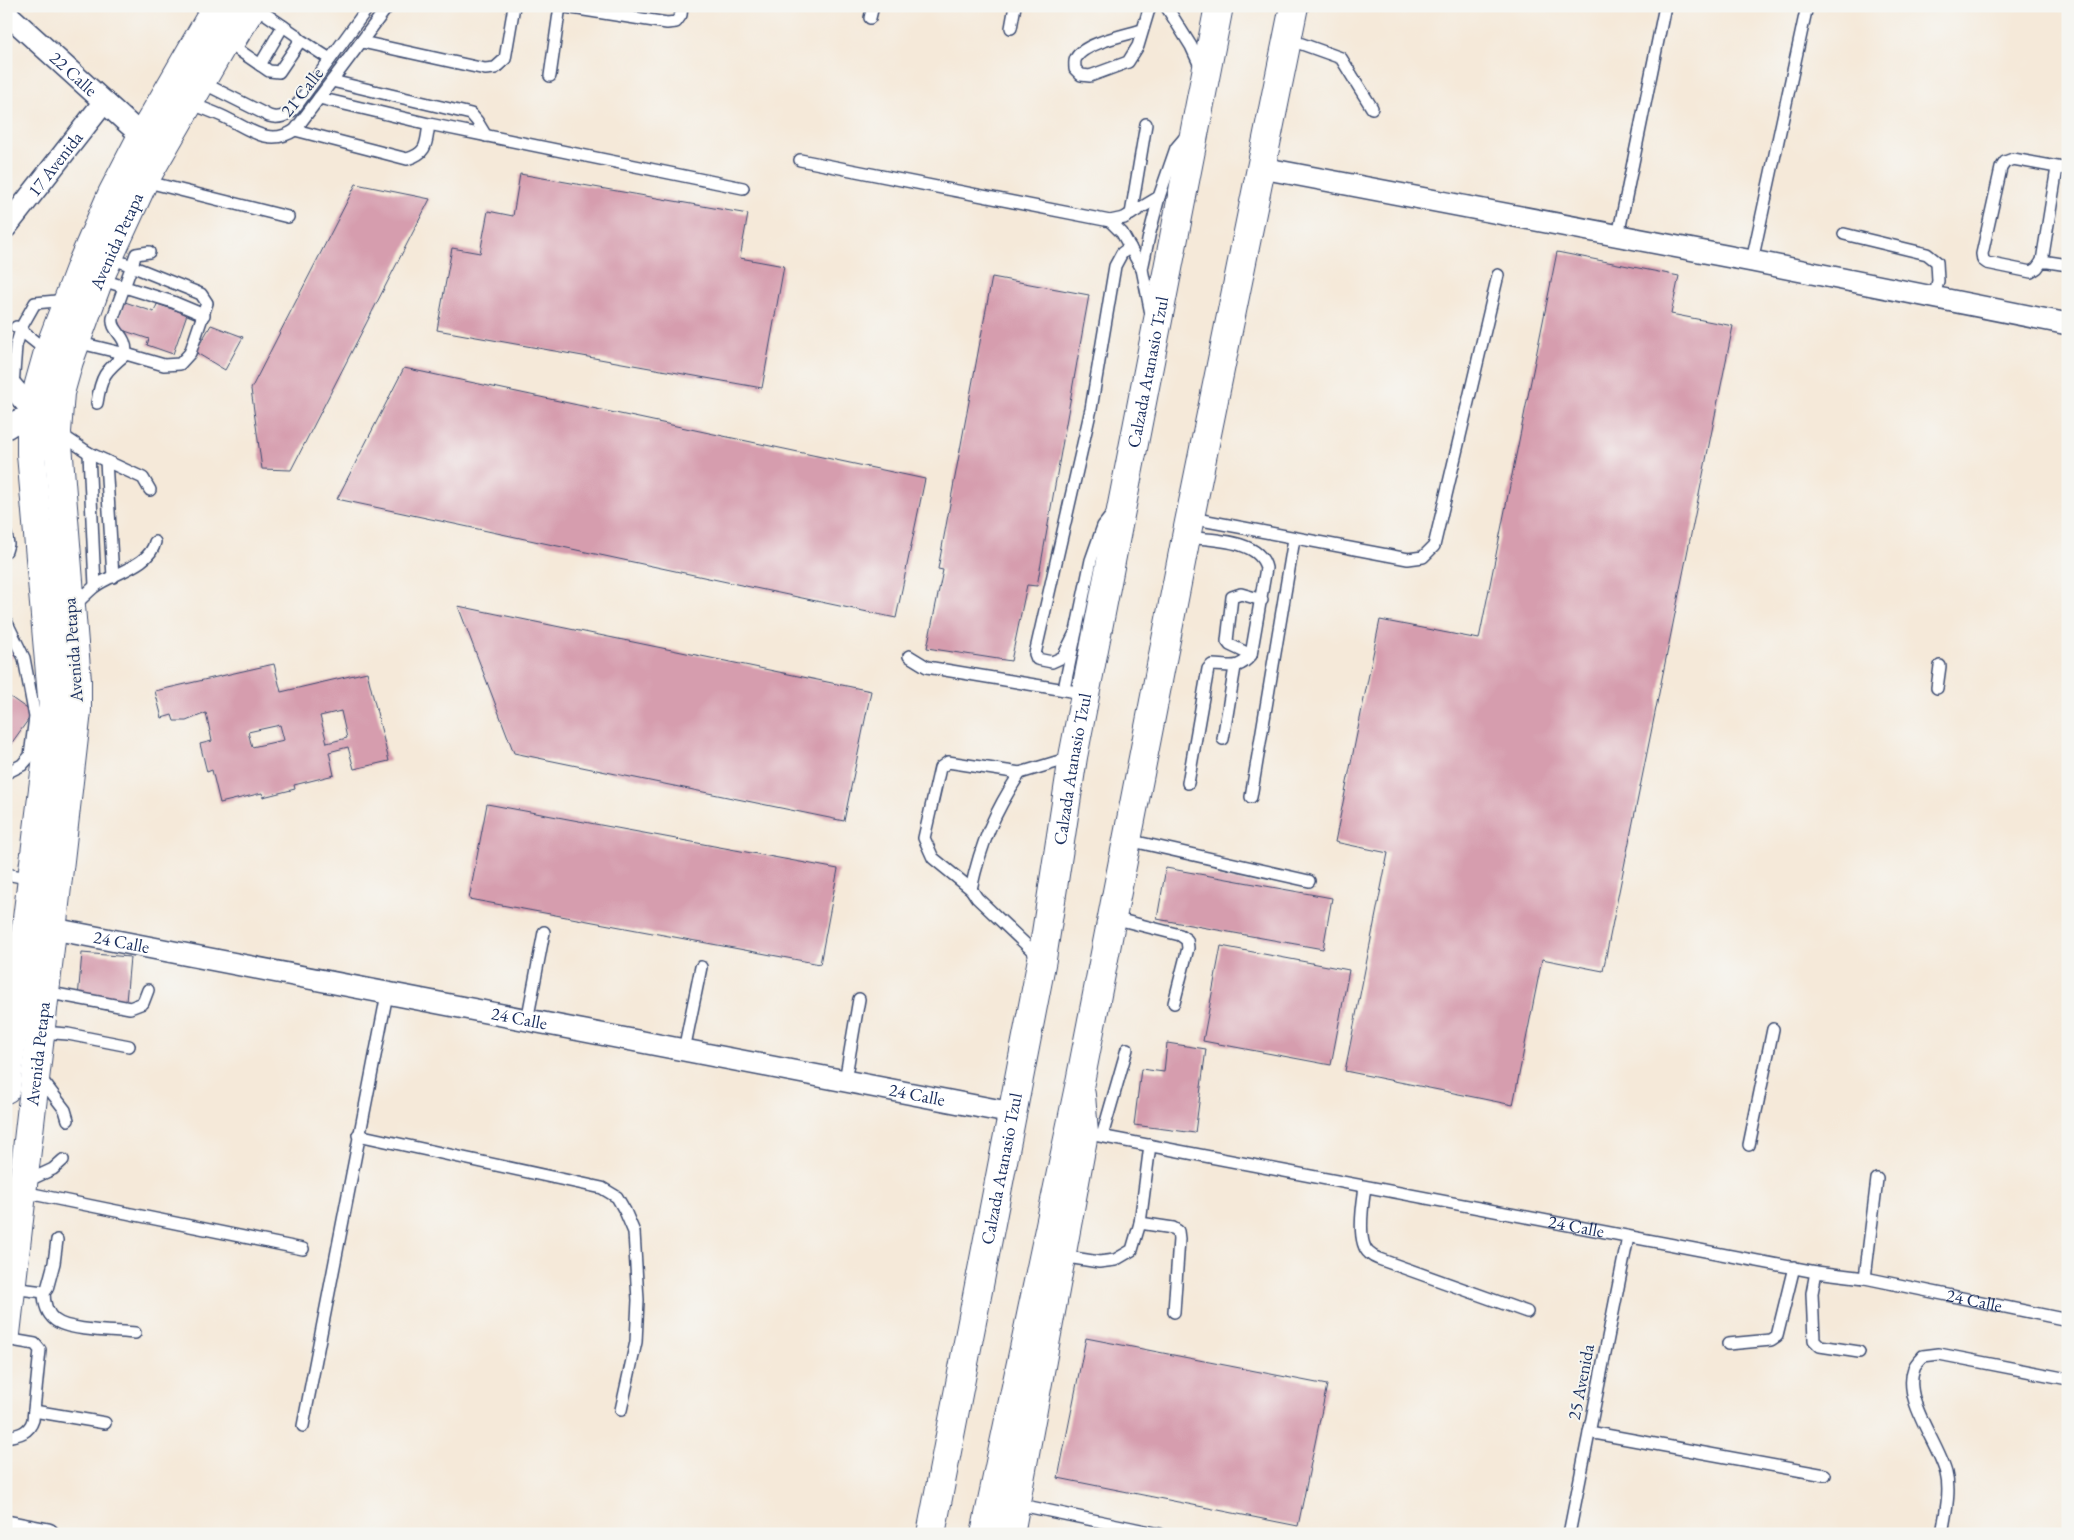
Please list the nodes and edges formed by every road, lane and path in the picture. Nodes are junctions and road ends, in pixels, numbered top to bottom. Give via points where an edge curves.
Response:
1 (217, 6) edge
2 (369, 6) edge
3 (388, 6) edge
4 (514, 6) edge
5 (559, 6) edge
6 (682, 6) edge
7 (873, 6) edge
8 (1015, 6) edge
9 (1150, 6) edge
10 (1166, 6) edge
11 (1219, 6) edge
12 (1294, 6) edge
13 (1665, 6) edge
14 (1807, 6) edge
15 (253, 8) edge
16 (12, 16) edge
17 (870, 18) dead end
18 (283, 26) junction
19 (1011, 28) dead end
20 (1142, 30) junction
21 (299, 39) junction
22 (1288, 39) junction
23 (362, 42) junction
24 (230, 44) junction
25 (330, 59) junction
26 (260, 66) junction
27 (550, 76) dead end
28 (1205, 76) junction
29 (332, 81) junction
30 (195, 92) junction
31 (319, 98) junction
32 (104, 102) junction
33 (1372, 108) dead end
34 (429, 124) junction
35 (1146, 124) dead end
36 (1196, 124) junction
37 (295, 130) junction
38 (142, 136) junction
39 (486, 136) junction
40 (800, 160) dead end
41 (1262, 168) junction
42 (2063, 168) edge
43 (144, 182) junction
44 (743, 188) dead end
45 (1159, 197) junction
46 (1131, 214) junction
47 (288, 217) dead end
48 (1110, 221) junction
49 (6, 227) edge
50 (1844, 234) dead end
51 (1618, 236) junction
52 (1130, 247) junction
53 (149, 252) dead end
54 (1752, 261) junction
55 (2042, 261) junction
56 (2068, 265) edge
57 (1142, 269) junction
58 (116, 272) junction
59 (1498, 275) dead end
60 (1934, 297) junction
61 (67, 300) junction
62 (204, 315) junction
63 (2067, 323) edge
64 (18, 328) junction
65 (1156, 332) junction
66 (76, 342) junction
67 (48, 352) junction
68 (126, 354) junction
69 (9, 383) edge
70 (97, 403) dead end
71 (24, 420) edge
72 (57, 432) junction
73 (90, 453) junction
74 (106, 461) junction
75 (150, 490) dead end
76 (1121, 502) junction
77 (1188, 527) junction
78 (6, 534) edge
79 (1294, 539) junction
80 (155, 542) dead end
81 (6, 551) edge
82 (113, 577) junction
83 (95, 586) junction
84 (1262, 600) junction
85 (71, 609) junction
86 (6, 621) edge
87 (1076, 631) junction
88 (1251, 655) junction
89 (909, 656) dead end
90 (1940, 666) dead end
91 (1235, 667) junction
92 (1937, 688) dead end
93 (1075, 691) junction
94 (1223, 739) dead end
95 (1073, 757) junction
96 (6, 773) edge
97 (1020, 773) junction
98 (1188, 783) dead end
99 (1251, 797) dead end
100 (1128, 840) junction
101 (19, 877) edge
102 (1309, 881) dead end
103 (971, 888) junction
104 (1113, 918) junction
105 (26, 924) junction
106 (53, 930) junction
107 (544, 932) dead end
108 (1042, 959) junction
109 (701, 966) dead end
110 (148, 990) dead end
111 (45, 992) junction
112 (387, 994) junction
113 (859, 999) dead end
114 (1174, 1003) dead end
115 (527, 1020) junction
116 (1773, 1029) dead end
117 (41, 1032) junction
118 (129, 1046) dead end
119 (1127, 1049) dead end
120 (684, 1050) junction
121 (36, 1073) junction
122 (845, 1081) junction
123 (1080, 1082) junction
124 (7, 1085) edge
125 (6, 1089) edge
126 (1012, 1113) junction
127 (68, 1120) dead end
128 (1093, 1134) junction
129 (358, 1135) junction
130 (1150, 1145) junction
131 (1749, 1145) dead end
132 (64, 1160) dead end
133 (1877, 1179) dead end
134 (23, 1187) junction
135 (1365, 1187) junction
136 (1140, 1223) junction
137 (1628, 1236) junction
138 (56, 1240) dead end
139 (303, 1249) dead end
140 (1062, 1256) junction
141 (1794, 1267) junction
142 (1816, 1272) junction
143 (1865, 1278) junction
144 (12, 1288) junction
145 (44, 1292) junction
146 (1174, 1312) dead end
147 (1528, 1312) dead end
148 (2068, 1320) edge
149 (135, 1333) dead end
150 (6, 1334) edge
151 (6, 1339) edge
152 (1728, 1344) dead end
153 (1859, 1352) dead end
154 (2068, 1378) edge
155 (621, 1410) dead end
156 (34, 1411) junction
157 (105, 1424) dead end
158 (303, 1426) dead end
159 (1589, 1432) junction
160 (6, 1437) edge
161 (1824, 1475) dead end
162 (1016, 1504) junction
163 (10, 1529) edge
164 (48, 1534) edge
165 (931, 1534) edge
166 (984, 1534) edge
167 (1010, 1534) edge
168 (1160, 1534) edge
169 (1569, 1534) edge
170 (1942, 1534) edge

1 - 38 main road, Avenida Petapa
2 - 25 lane, 21 Calle
3 - 23 lane, 21 Calle
4 - 23 lane via 505,59 495,68 485,69
5 - 6 lane via 667,23 676,22
5 - 27 lane
7 - 17 lane
8 - 19 lane
9 - 20 lane
10 - 28 lane via 1192,46
11 - 28 main road, Calzada Atanasio Tzul
12 - 22 main road
13 - 51 lane
14 - 54 lane
15 - 18 lane
15 - 24 main road, Avenida Petapa
16 - 32 street, 22 Calle
18 - 21 lane
18 - 26 lane
20 - 20 lane via 1138,46 1128,62 1090,76 1081,75 1075,69 1075,60 1089,46
21 - 25 lane
21 - 26 lane via 279,72
22 - 33 lane via 1341,58
22 - 41 main road
23 - 29 lane, 21 Calle
24 - 26 lane
24 - 30 main road, Avenida Petapa
25 - 30 lane, 21 Calle via 294,109 280,117
28 - 36 main road, Calzada Atanasio Tzul
29 - 31 lane, 21 Calle
29 - 39 lane via 471,114
30 - 37 lane, 21 Calle via 223,116 259,136 283,137
30 - 43 main road, Avenida Petapa
31 - 34 lane
31 - 37 lane, 21 Calle
32 - 38 street, 22 Calle
32 - 49 street, 17 Avenida
34 - 37 lane via 426,148 407,159
34 - 39 lane
35 - 46 lane
36 - 45 lane via 1176,148
36 - 65 main road, Calzada Atanasio Tzul
38 - 61 main road, Avenida Petapa via 112,194
39 - 44 lane
40 - 48 lane
41 - 51 street
41 - 77 main road
42 - 55 lane
42 - 55 lane via 2013,159 2001,168 1983,260 2030,272
43 - 47 lane
43 - 58 main road, Avenida Petapa
45 - 46 lane
45 - 57 lane
46 - 48 lane
48 - 52 lane
50 - 60 lane via 1927,254 1937,262 1938,281
51 - 54 street
52 - 57 lane
52 - 87 lane via 1122,253 1115,266 1091,409 1035,654 1037,659 1052,662 1064,657
53 - 58 lane via 136,254
54 - 60 street
55 - 56 lane
57 - 65 lane
58 - 62 lane
58 - 62 lane via 201,294 207,303
58 - 66 main road, Avenida Petapa
58 - 68 lane via 112,323 124,339
59 - 79 lane via 1434,546 1423,557 1408,560
60 - 63 street
61 - 64 lane via 34,302
61 - 67 main road, Avenida Petapa
62 - 68 lane via 190,353 180,364 164,365
64 - 67 lane
64 - 69 lane
65 - 76 main road, Calzada Atanasio Tzul
66 - 68 lane
66 - 72 main road, Avenida Petapa via 60,393
67 - 71 main road, Avenida Petapa
68 - 70 lane via 100,382
69 - 71 street
71 - 101 main road, Avenida Petapa via 30,454 53,708
72 - 73 lane
72 - 85 main road, Avenida Petapa
73 - 74 lane
73 - 83 lane
74 - 75 lane via 143,478
74 - 82 lane
76 - 87 lane via 1103,526 1091,560
76 - 93 main road, Calzada Atanasio Tzul
77 - 79 lane
77 - 84 lane via 1247,546 1260,556 1266,568
77 - 100 main road
78 - 81 lane
79 - 99 lane
80 - 82 lane via 153,552 146,558
82 - 83 lane
83 - 85 lane
84 - 88 lane
84 - 88 lane via 1241,594 1232,598 1227,641
85 - 106 main road, Avenida Petapa via 77,711
86 - 96 lane via 24,658 35,717 30,756 22,765
87 - 93 lane
88 - 91 lane
89 - 93 lane via 927,667
90 - 92 lane
91 - 94 lane
91 - 98 lane via 1212,665 1208,669
93 - 95 main road, Calzada Atanasio Tzul
95 - 97 lane
95 - 108 main road, Calzada Atanasio Tzul
97 - 103 lane via 996,812 979,853
97 - 103 lane via 948,762 940,768 924,838 933,858
100 - 102 lane
100 - 104 main road
101 - 105 main road, Avenida Petapa
103 - 108 lane via 977,898
104 - 114 lane via 1180,935 1187,940 1188,948
104 - 123 main road
105 - 106 street, 24 Calle
105 - 124 main road, Avenida Petapa via 18,961
106 - 111 main road, Avenida Petapa
106 - 112 street, 24 Calle
107 - 115 lane
108 - 126 main road, Calzada Atanasio Tzul
109 - 120 lane
110 - 111 lane via 143,1003 130,1008
111 - 117 main road, Avenida Petapa
112 - 115 street, 24 Calle
112 - 129 lane
113 - 122 lane
115 - 120 street, 24 Calle
116 - 131 lane
117 - 118 lane
117 - 121 main road, Avenida Petapa
119 - 128 lane
120 - 122 street, 24 Calle
121 - 127 lane via 65,1110
121 - 134 main road, Avenida Petapa
122 - 126 street, 24 Calle
123 - 128 main road
123 - 166 main road
124 - 125 main road, Avenida Petapa
126 - 165 main road, Calzada Atanasio Tzul
128 - 130 lane, 24 Calle
128 - 140 main road
129 - 155 lane via 602,1188 617,1197 634,1232 638,1300 636,1342
129 - 158 lane
130 - 135 lane, 24 Calle
130 - 136 lane
132 - 134 lane
133 - 143 lane
134 - 139 lane
134 - 144 main road, Avenida Petapa
135 - 137 lane, 24 Calle
135 - 147 lane via 1362,1216 1367,1253
136 - 140 lane via 1132,1250 1116,1260 1099,1262
136 - 146 lane via 1178,1231
137 - 141 lane, 24 Calle
137 - 159 lane, 25 Avenida
138 - 145 lane via 54,1263
140 - 162 main road
141 - 142 lane, 24 Calle
141 - 152 lane via 1777,1336 1771,1340
142 - 143 lane, 24 Calle
142 - 153 lane via 1812,1293 1814,1340 1820,1346
143 - 148 lane, 24 Calle
144 - 145 lane
144 - 150 main road, Avenida Petapa
145 - 149 lane via 47,1310 54,1320 65,1326
151 - 156 lane via 34,1344 40,1350
154 - 170 lane via 1939,1354 1923,1356 1914,1367 1913,1397 1947,1474
156 - 157 lane
156 - 160 lane via 30,1428 24,1433
159 - 161 lane
159 - 169 lane, 25 Avenida
162 - 167 main road
162 - 168 lane
163 - 164 street

